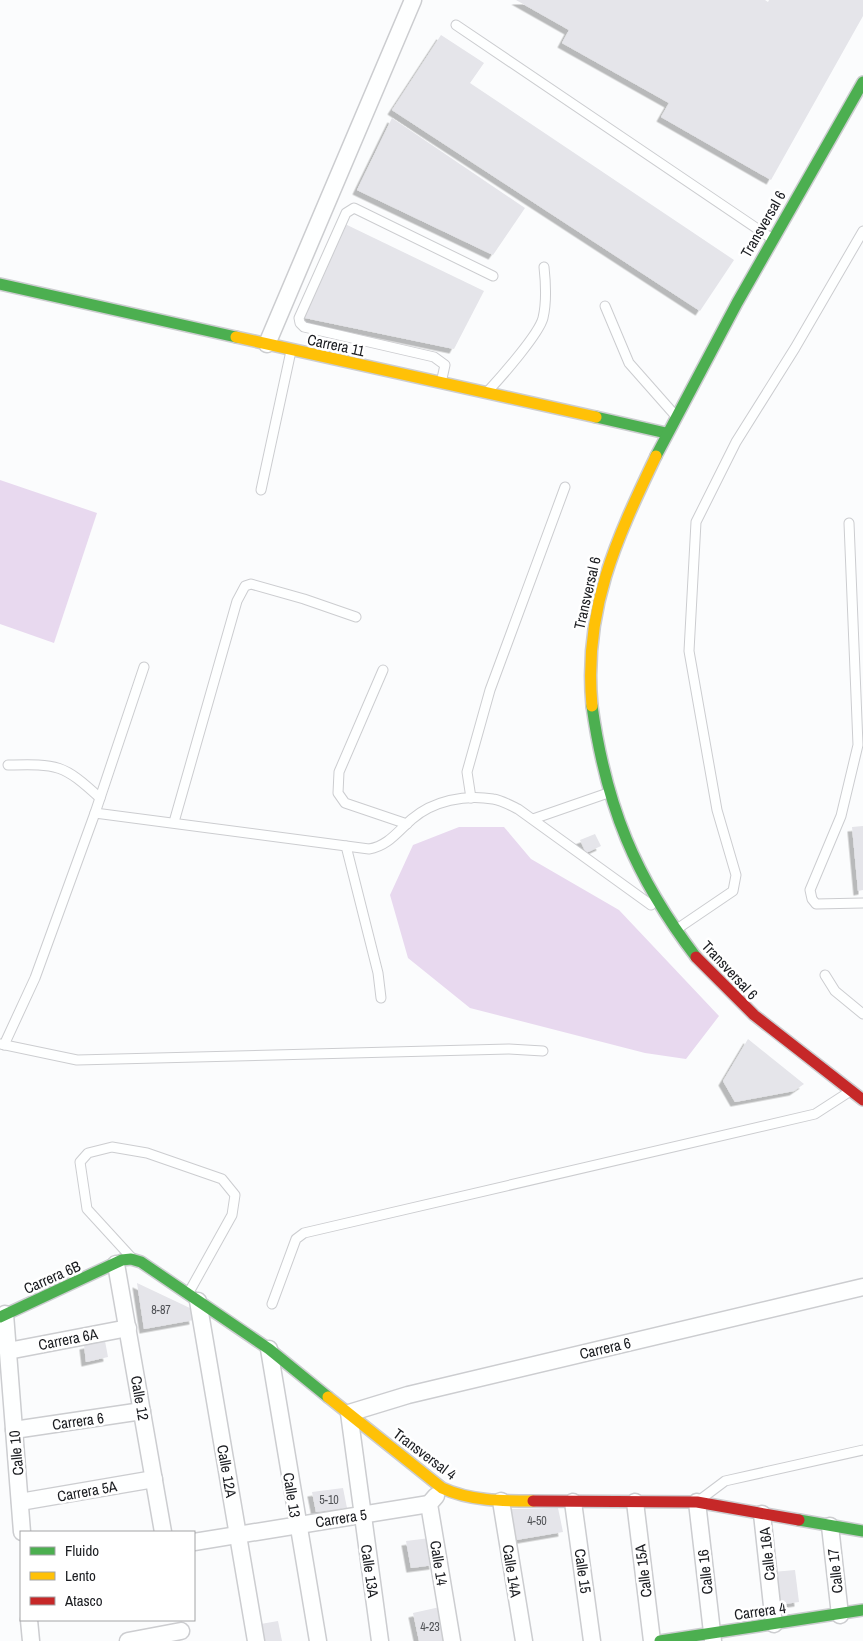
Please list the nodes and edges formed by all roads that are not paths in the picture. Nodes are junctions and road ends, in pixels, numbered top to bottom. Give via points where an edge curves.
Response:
1 (412, 0) edge
2 (456, 24) dead end
3 (863, 82) edge
4 (863, 231) edge
5 (771, 238) junction
6 (544, 267) dead end
7 (493, 276) dead end
8 (0, 284) edge
9 (606, 306) dead end
10 (267, 344) junction
11 (291, 350) junction
12 (441, 383) junction
13 (487, 392) junction
14 (676, 416) junction
15 (666, 433) junction
16 (565, 488) dead end
17 (261, 490) dead end
18 (849, 523) dead end
19 (356, 617) dead end
20 (144, 667) dead end
21 (383, 670) dead end
22 (8, 764) dead end
23 (609, 792) junction
24 (100, 798) junction
25 (470, 798) junction
26 (96, 813) junction
27 (533, 819) junction
28 (174, 822) junction
29 (407, 824) junction
30 (346, 846) junction
31 (863, 903) edge
32 (662, 913) junction
33 (675, 931) junction
34 (825, 975) dead end
35 (381, 998) dead end
36 (863, 1014) edge
37 (2, 1045) edge
38 (543, 1051) dead end
39 (851, 1091) junction
40 (863, 1100) edge
41 (124, 1261) junction
42 (863, 1287) edge
43 (193, 1298) junction
44 (272, 1304) dead end
45 (2, 1316) edge
46 (128, 1328) junction
47 (268, 1349) junction
48 (8, 1351) junction
49 (142, 1411) junction
50 (349, 1413) junction
51 (14, 1430) junction
52 (863, 1450) edge
53 (154, 1479) junction
54 (442, 1488) junction
55 (501, 1501) junction
56 (20, 1502) junction
57 (573, 1502) junction
58 (635, 1502) junction
59 (697, 1502) junction
60 (430, 1504) junction
61 (762, 1514) junction
62 (362, 1515) junction
63 (297, 1525) junction
64 (830, 1526) junction
65 (22, 1531) edge
66 (163, 1531) edge
67 (863, 1531) edge
68 (238, 1534) junction
69 (195, 1542) edge
70 (863, 1610) edge
71 (840, 1615) junction
72 (29, 1621) edge
73 (774, 1624) junction
74 (181, 1631) edge
75 (712, 1637) edge
76 (31, 1641) edge
77 (128, 1641) edge
78 (256, 1641) edge
79 (318, 1641) edge
80 (380, 1641) edge
81 (452, 1641) edge
82 (524, 1641) edge
83 (592, 1641) edge
84 (652, 1641) edge
85 (660, 1641) edge

1 - 10 street
2 - 5 lane
3 - 5 street, Transversal 6
4 - 33 lane via 736,442 696,522 689,651 717,810 736,884 733,891
5 - 14 street, Transversal 6
6 - 13 lane via 546,295 542,320 509,369
7 - 12 lane via 354,208 346,212 299,318 300,323 434,358 445,365
8 - 10 street, Carrera 11
9 - 14 lane via 629,363
10 - 11 street, Carrera 11
11 - 12 street, Carrera 11
11 - 17 lane
12 - 13 street, Carrera 11
13 - 15 street, Carrera 11
14 - 15 street, Transversal 6
15 - 23 street, Transversal 6 via 612,552 595,614 591,694
16 - 25 lane via 490,690 467,772
18 - 31 lane via 858,744 841,816 810,890 816,904
19 - 28 lane via 251,584 245,586 237,601
20 - 24 lane
21 - 29 lane via 339,772 338,793 346,803
22 - 24 lane via 49,764 74,774
23 - 27 lane
23 - 32 street, Transversal 6 via 638,869
24 - 26 lane
25 - 27 lane via 494,799
25 - 29 lane via 441,802
26 - 28 lane
26 - 37 lane via 35,978
27 - 32 lane
28 - 30 lane
29 - 30 lane via 379,847
30 - 35 lane via 378,973
32 - 33 street, Transversal 6
33 - 39 street, Transversal 6 via 716,980 752,1016
34 - 36 lane via 835,991
37 - 38 lane via 77,1060 509,1049
39 - 40 street, Transversal 6
39 - 44 lane via 814,1114 304,1233 296,1239
41 - 43 street, Transversal 4 via 141,1262
41 - 43 lane via 87,1209 80,1162 88,1153 112,1147 147,1153 222,1179 235,1195 232,1215
41 - 45 street, Carrera 6B
41 - 46 street, Calle 12
42 - 50 street, Carrera 6 via 418,1392
43 - 47 street, Transversal 4
43 - 68 street, Calle 12A
45 - 48 street, Calle 10
46 - 48 street, Carrera 6A
46 - 49 street, Calle 12
47 - 50 street, Transversal 4
47 - 63 street, Calle 13
48 - 51 street, Calle 10
49 - 51 street, Carrera 6
49 - 53 street, Calle 12
50 - 54 street, Transversal 4
50 - 62 street, Calle 13A
51 - 56 street, Calle 10
52 - 59 lane via 725,1481
53 - 56 street, Carrera 5A
53 - 66 street, Calle 12
54 - 55 street, Transversal 4 via 459,1496
54 - 60 street
55 - 57 street, Transversal 4
55 - 82 street, Calle 14A
56 - 65 street, Calle 10
57 - 58 street, Transversal 4
57 - 83 street, Calle 15
58 - 59 street, Transversal 4
58 - 84 street, Calle 15A
59 - 61 street, Transversal 4
59 - 75 street, Calle 16
60 - 62 street, Carrera 5
60 - 81 street, Calle 14
61 - 64 street, Transversal 4
61 - 73 street, Calle 16A
62 - 63 street, Carrera 5
62 - 80 street, Calle 13A
63 - 68 street, Carrera 5
63 - 79 street, Calle 13
64 - 67 street, Transversal 4
64 - 71 street, Calle 17
68 - 69 street, Carrera 5
68 - 78 street, Calle 12A
70 - 71 street, Carrera 4
71 - 73 street, Carrera 4
72 - 76 street
73 - 75 street, Carrera 4
74 - 77 street
75 - 85 street, Carrera 4

